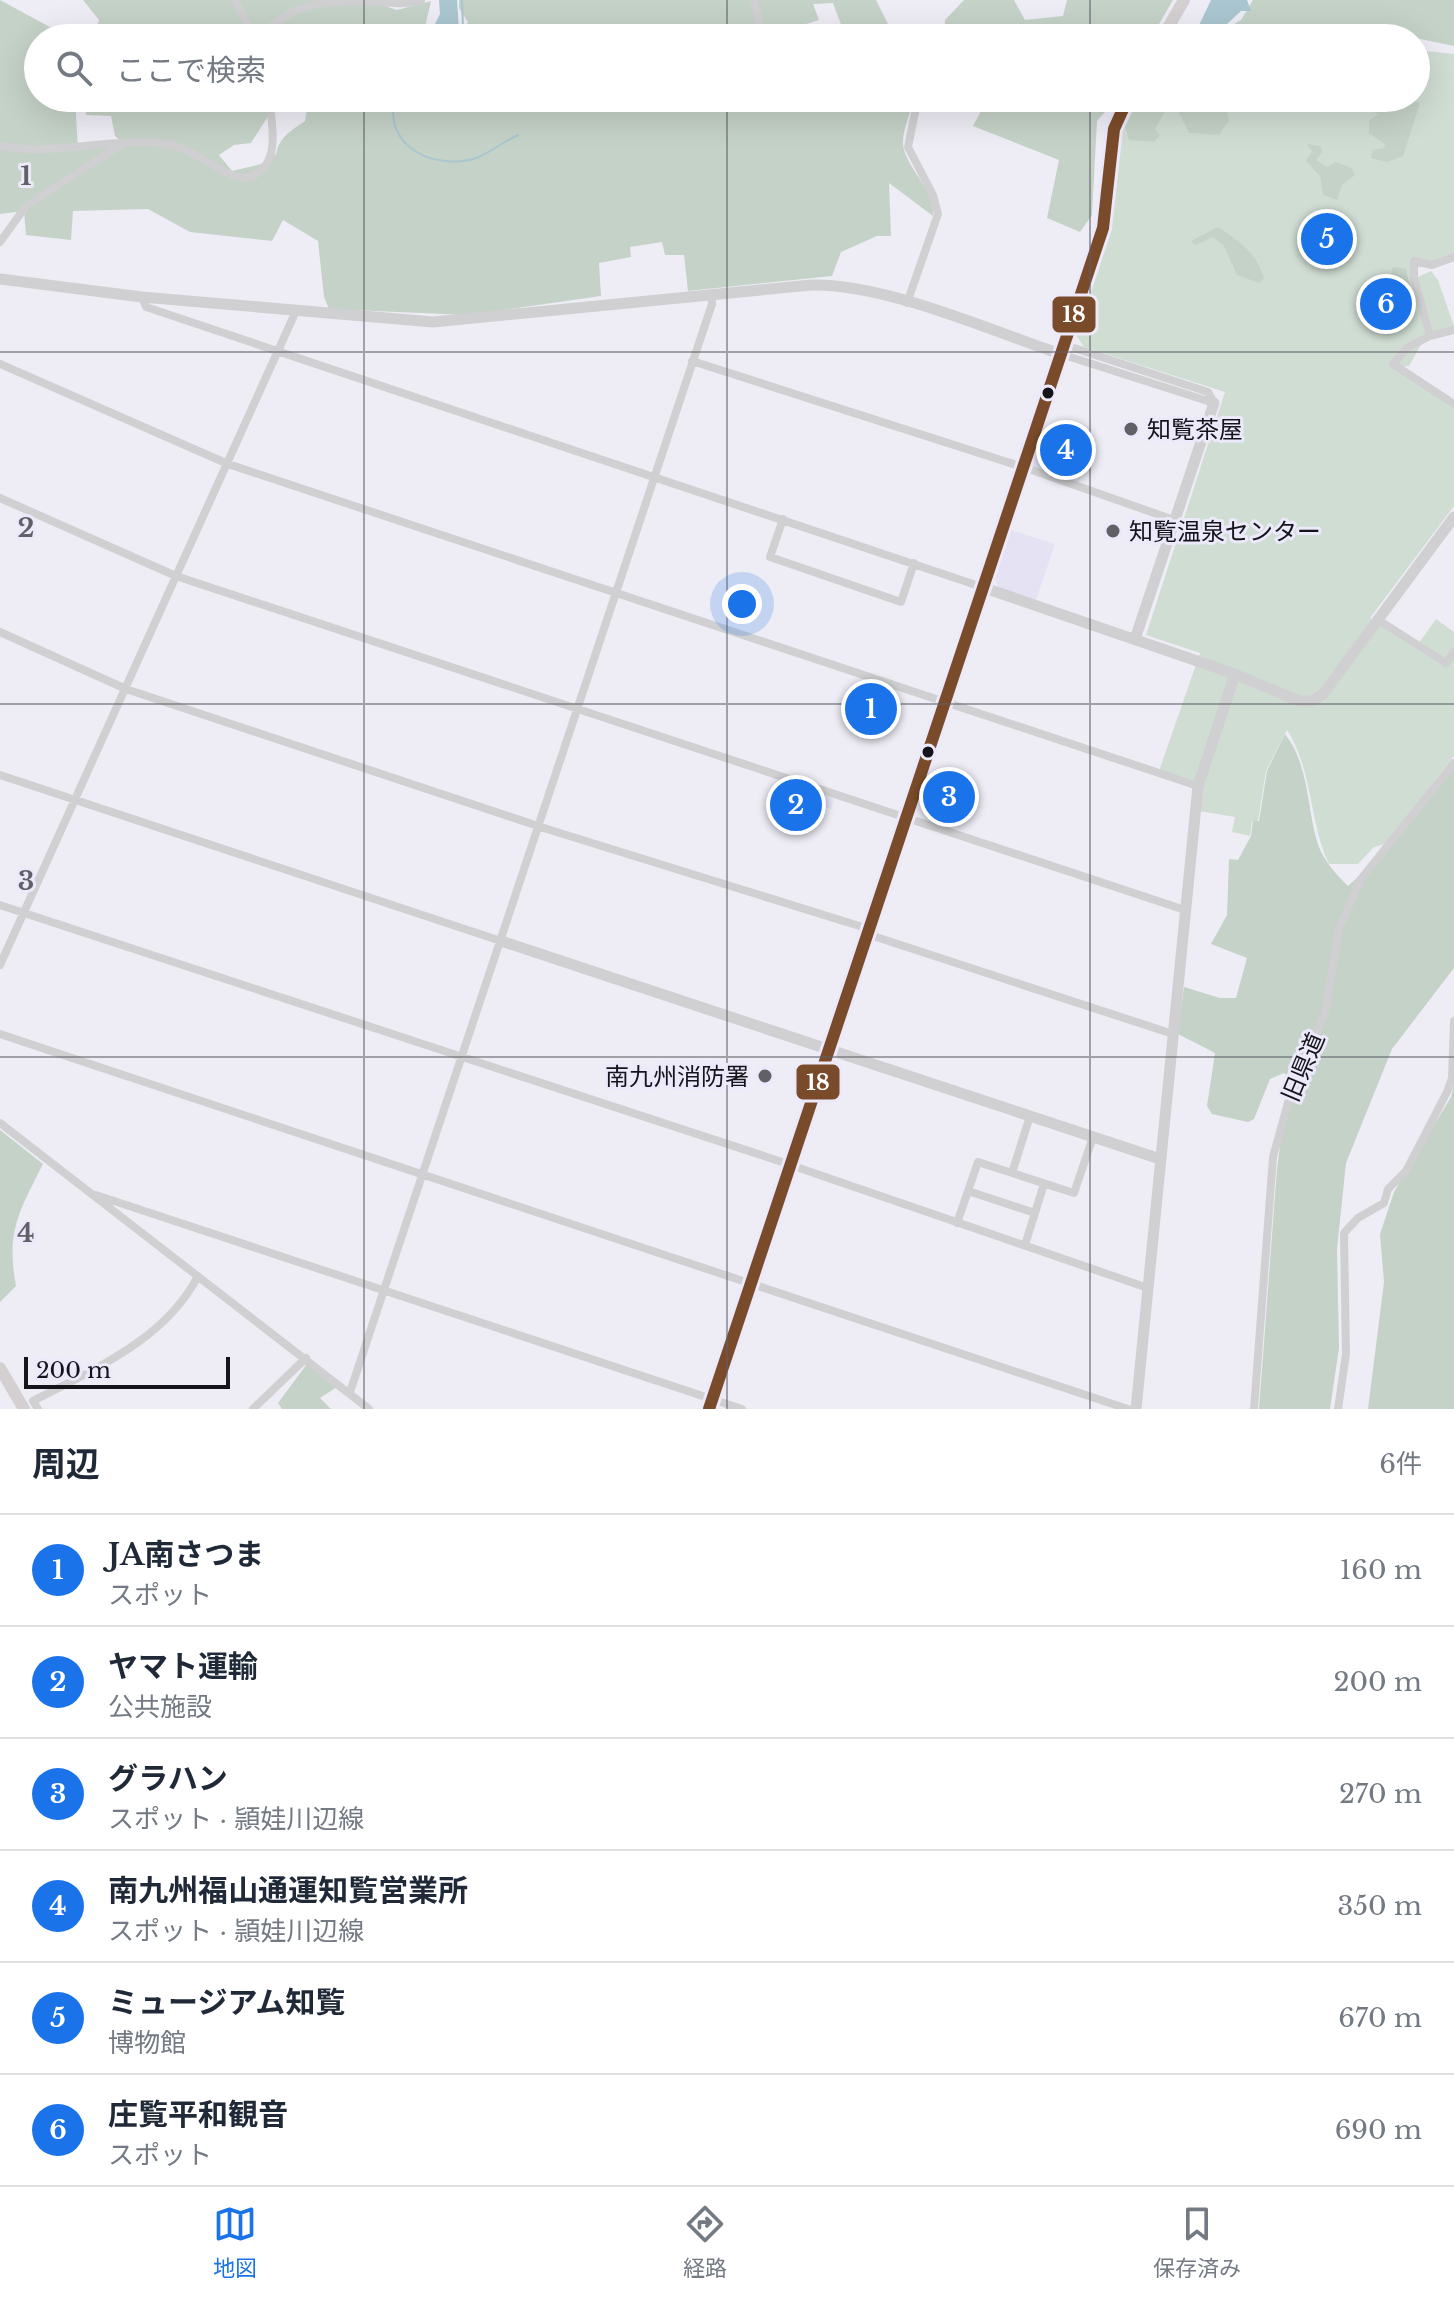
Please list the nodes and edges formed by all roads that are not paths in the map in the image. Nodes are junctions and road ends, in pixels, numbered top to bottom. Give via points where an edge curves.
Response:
1 (235, 0) edge
2 (421, 0) edge
3 (754, 0) edge
4 (1184, 0) edge
5 (248, 24) edge
6 (272, 24) edge
7 (760, 24) edge
8 (1170, 24) edge
9 (269, 112) edge
10 (915, 112) edge
11 (1122, 112) edge
12 (122, 144) junction
13 (0, 146) edge
14 (0, 242) edge
15 (1454, 257) edge
16 (0, 279) edge
17 (711, 294) junction
18 (142, 297) junction
19 (907, 303) junction
20 (296, 311) junction
21 (1454, 330) edge
22 (1430, 336) junction
23 (279, 351) junction
24 (1060, 354) junction
25 (692, 361) junction
26 (0, 364) edge
27 (1214, 403) joint
28 (1454, 404) edge
29 (228, 464) junction
30 (1021, 467) junction
31 (655, 476) junction
32 (0, 498) edge
33 (1454, 517) edge
34 (783, 519) junction
35 (1174, 520) junction
36 (1449, 532) edge
37 (914, 563) junction
38 (176, 576) junction
39 (982, 587) junction
40 (617, 593) junction
41 (1377, 619) junction
42 (0, 632) edge
43 (1135, 639) junction
44 (1454, 652) edge
45 (1235, 674) junction
46 (126, 689) junction
47 (943, 702) junction
48 (578, 710) junction
49 (1454, 763) edge
50 (0, 775) edge
51 (1198, 786) junction
52 (76, 801) junction
53 (905, 818) junction
54 (540, 825) junction
55 (0, 905) edge
56 (1185, 910) junction
57 (24, 913) junction
58 (868, 932) junction
59 (501, 941) junction
60 (0, 965) edge
61 (1454, 1021) edge
62 (0, 1034) edge
63 (1173, 1034) junction
64 (829, 1049) junction
65 (463, 1059) junction
66 (1030, 1116) junction
67 (0, 1123) edge
68 (1093, 1137) junction
69 (1160, 1159) junction
70 (791, 1166) junction
71 (1012, 1173) junction
72 (424, 1175) junction
73 (1044, 1184) junction
74 (968, 1191) junction
75 (96, 1195) junction
76 (1035, 1213) junction
77 (957, 1223) junction
78 (1025, 1245) junction
79 (198, 1276) junction
80 (750, 1283) junction
81 (1148, 1288) junction
82 (386, 1290) junction
83 (306, 1358) junction
84 (0, 1368) edge
85 (350, 1392) junction
86 (711, 1404) edge
87 (24, 1409) edge
88 (38, 1409) edge
89 (253, 1409) edge
90 (369, 1409) edge
91 (742, 1409) edge
92 (1128, 1409) edge
93 (1136, 1409) edge
94 (1254, 1409) edge
95 (1338, 1409) edge

1 - 5 street
2 - 6 street via 297,6
3 - 7 street
4 - 8 main road
9 - 12 street via 271,158 245,179 229,176 193,150 152,142
10 - 19 street via 908,147 938,214
11 - 24 main road via 1114,129 1106,214
12 - 13 street
12 - 14 street via 26,206
15 - 22 street via 1432,265 1414,261
16 - 18 street
17 - 19 street via 826,285
17 - 20 street via 433,322
17 - 25 street
18 - 20 street
18 - 23 street via 146,307
19 - 24 street
20 - 23 street
21 - 22 street
22 - 28 street via 1408,347 1393,364
23 - 29 street
23 - 31 street
24 - 27 street via 1074,348 1208,392
24 - 30 main road
25 - 30 street
25 - 31 street
26 - 29 street
27 - 35 street
29 - 38 street
29 - 40 street
30 - 35 street
30 - 39 main road
31 - 34 street
31 - 40 street
32 - 38 street
33 - 36 street
34 - 37 street
34 - 37 street via 770,557 901,602
35 - 43 street
36 - 41 street
37 - 39 street
38 - 46 street
38 - 48 street
39 - 43 street
39 - 47 main road
40 - 47 street
40 - 48 street
41 - 44 street via 1446,663
41 - 45 street via 1323,694 1312,701 1299,701
42 - 46 street
43 - 45 street
45 - 51 street
46 - 52 street
46 - 54 street
47 - 51 street
47 - 53 main road
48 - 53 street
48 - 54 street
49 - 94 street, 旧県道 via 1361,879 1339,929 1325,1013 1294,1081 1273,1157
50 - 52 street
51 - 56 street
52 - 57 street
52 - 59 street
53 - 56 street
53 - 58 main road
54 - 58 street
54 - 59 street
55 - 57 street
56 - 63 street
57 - 60 street
57 - 65 street
58 - 63 street
58 - 64 main road
59 - 64 street
59 - 65 street
61 - 95 street via 1447,1092 1384,1203 1344,1233 1346,1354
62 - 72 street
63 - 69 street
64 - 66 street
64 - 70 main road
65 - 70 street
65 - 72 street
66 - 68 street
66 - 71 street
67 - 75 street
68 - 69 street
68 - 73 street via 1074,1193
69 - 81 street
70 - 77 street
70 - 80 main road
71 - 73 street
71 - 74 street via 978,1162
72 - 80 street
72 - 82 street
73 - 76 street
74 - 76 street
74 - 77 street
75 - 79 street
75 - 82 street
76 - 78 street
77 - 78 street
78 - 81 street
79 - 83 street
79 - 88 street via 179,1308 126,1351 33,1401
80 - 86 main road
80 - 92 street
81 - 93 street
82 - 85 street
82 - 86 street
83 - 85 street
83 - 89 street
84 - 87 main road
85 - 90 street
86 - 91 street

